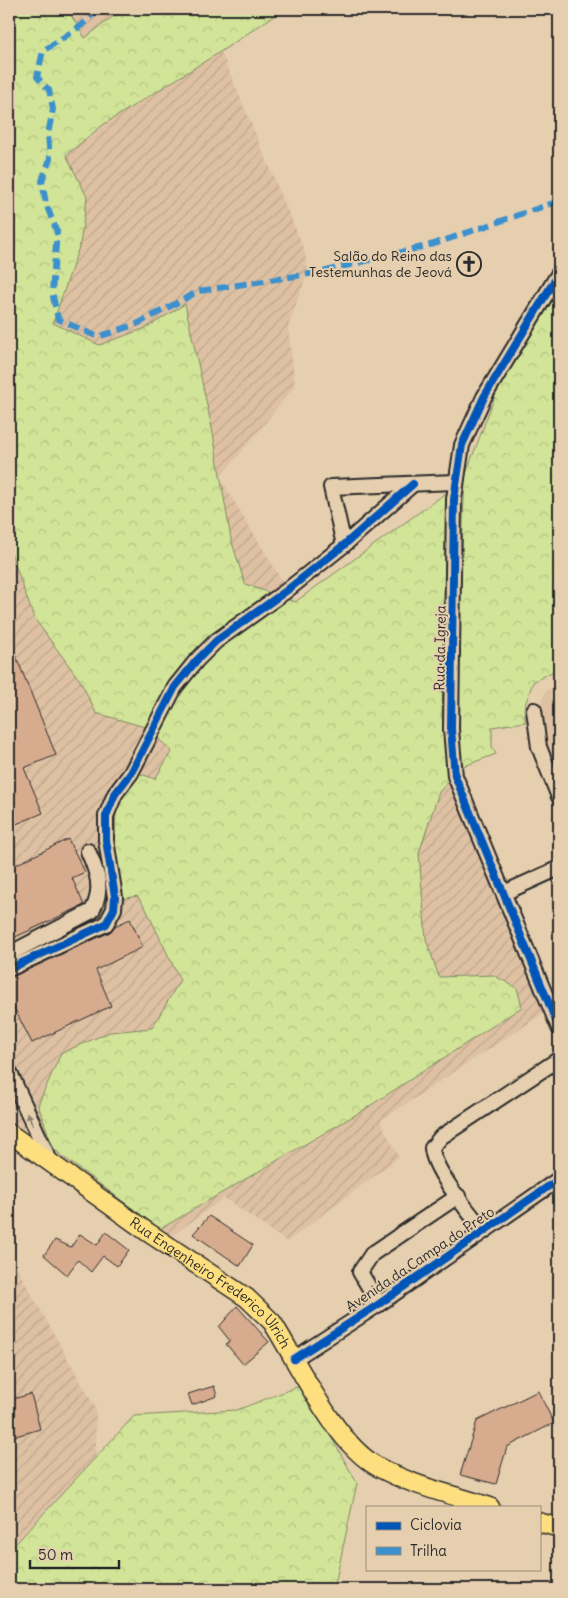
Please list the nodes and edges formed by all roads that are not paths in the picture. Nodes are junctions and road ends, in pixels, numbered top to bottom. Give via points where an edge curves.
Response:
1 (559, 273) edge
2 (455, 482) junction
3 (412, 484) junction
4 (344, 545) junction
5 (534, 710) dead end
6 (556, 780) edge
7 (559, 797) edge
8 (88, 851) dead end
9 (559, 868) edge
10 (504, 893) junction
11 (9, 954) edge
12 (9, 969) edge
13 (559, 1028) edge
14 (559, 1060) edge
15 (9, 1078) edge
16 (9, 1133) edge
17 (51, 1162) junction
18 (559, 1179) edge
19 (458, 1196) junction
20 (484, 1231) junction
21 (379, 1304) junction
22 (294, 1359) junction
23 (487, 1506) edge
24 (540, 1522) edge
25 (559, 1528) edge

1 - 2 street, Rua da Igreja via 484,397 462,445
2 - 3 street
2 - 10 street, Rua da Igreja via 451,729 455,776
3 - 4 street
3 - 4 street via 331,487
4 - 12 street via 259,612 216,641 175,688 131,773 115,794 106,816 106,840 115,897 114,909 106,924
5 - 6 street via 539,747
6 - 7 street
8 - 11 street via 99,877 96,904 92,911
9 - 10 street
10 - 13 street, Rua da Igreja
14 - 19 street via 441,1137 432,1148 432,1157
17 -> 15 street
16 - 17 main road, Rua Engenheiro Frederico Ulrich
17 - 22 main road, Rua Engenheiro Frederico Ulrich via 146,1231 248,1298 272,1322
18 - 20 street, Avenida da Campa do Preto
19 - 20 street
19 - 21 street via 372,1254 360,1272
20 - 21 street, Avenida da Campa do Preto
21 - 22 street, Avenida da Campa do Preto
22 - 23 main road, Rua Engenheiro Frederico Ulrich via 334,1422 377,1467
24 - 25 main road

